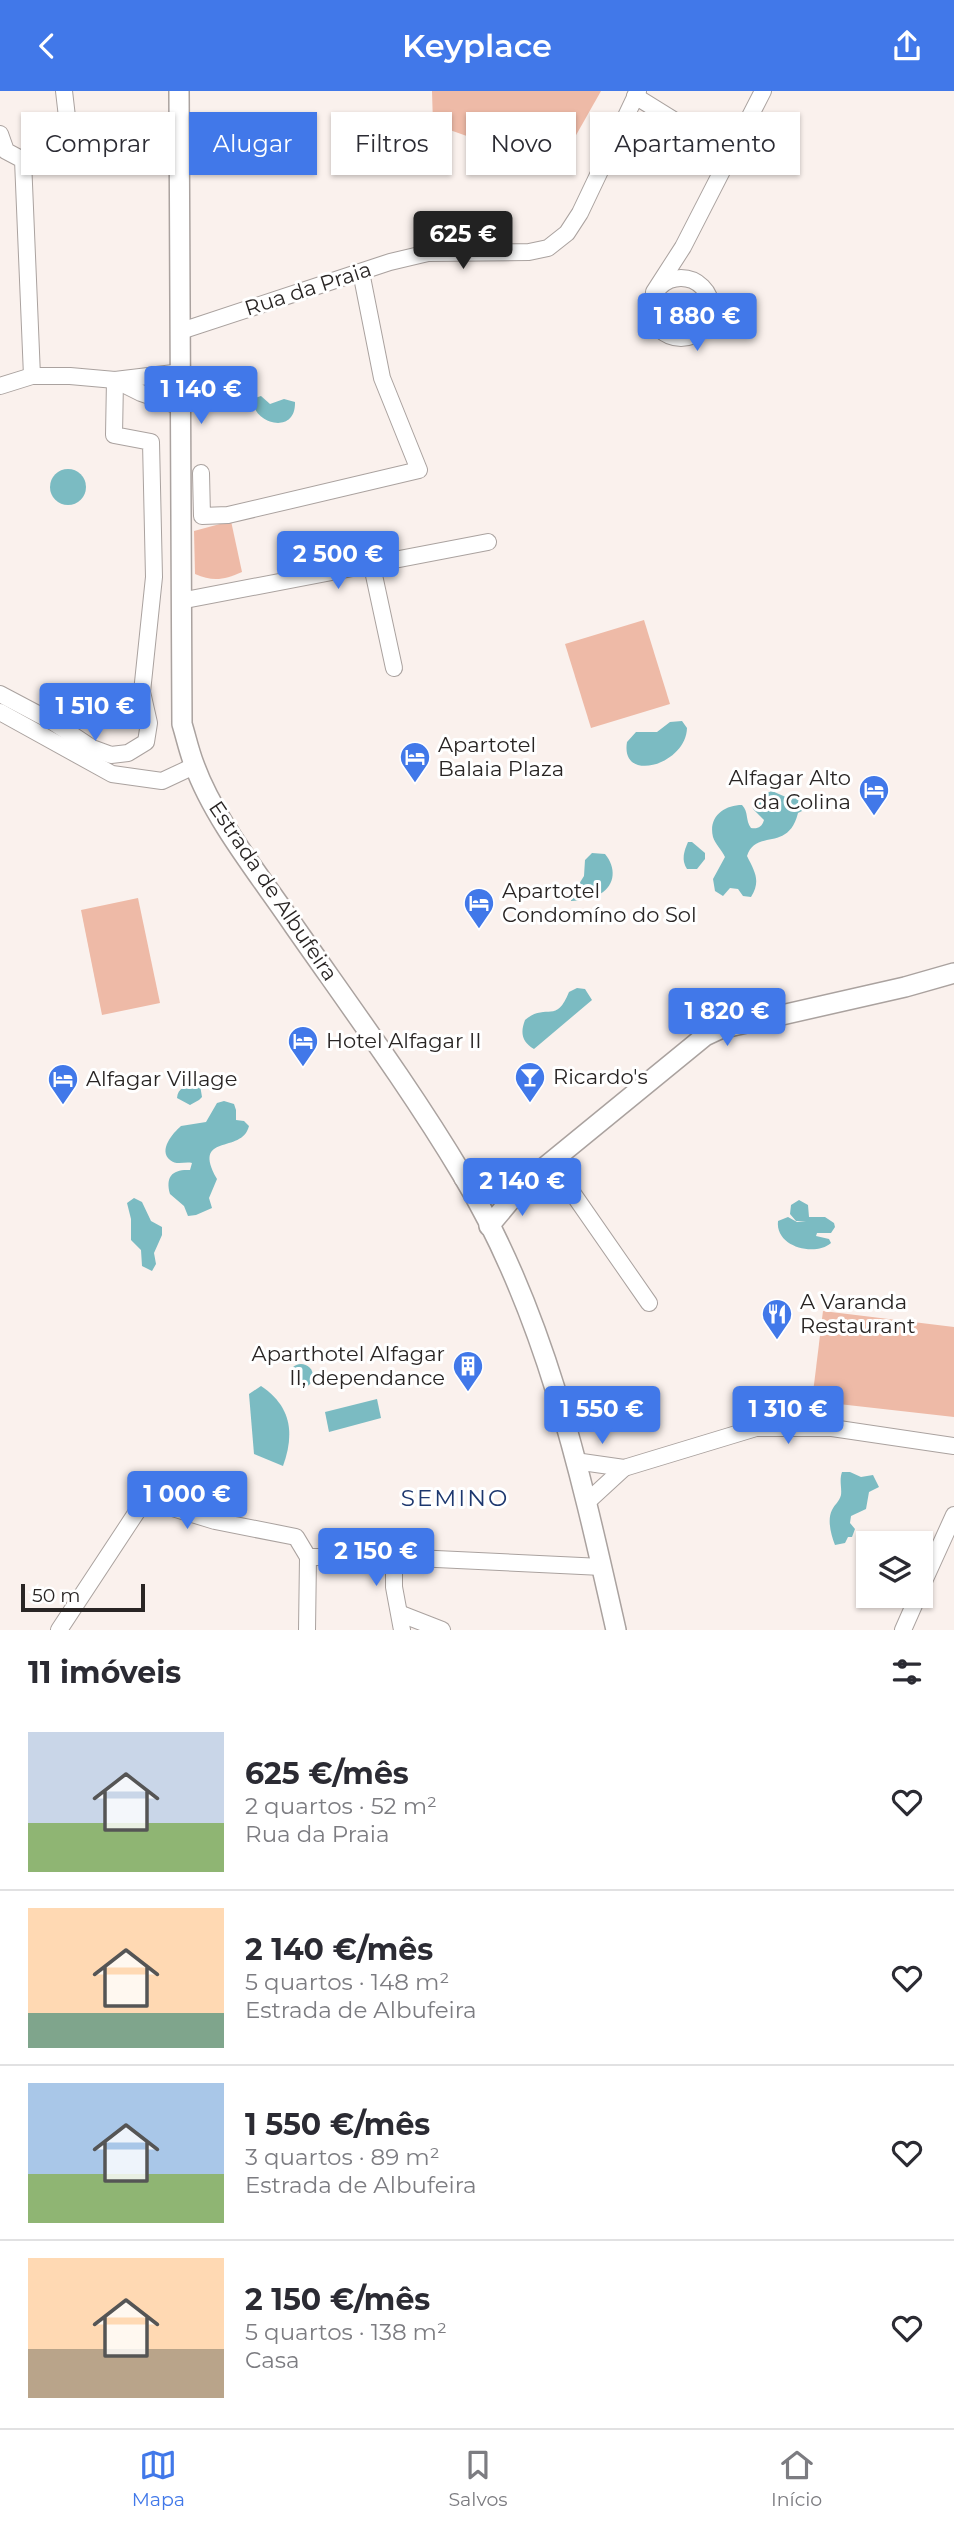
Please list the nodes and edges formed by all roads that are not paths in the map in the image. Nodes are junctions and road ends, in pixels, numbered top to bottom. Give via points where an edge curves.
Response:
1 (64, 91) edge
2 (179, 91) edge
3 (763, 91) edge
4 (636, 94) edge
5 (66, 112) edge
6 (664, 112) edge
7 (752, 112) edge
8 (0, 134) edge
9 (21, 159) edge
10 (24, 175) edge
11 (720, 175) edge
12 (683, 247) junction
13 (360, 272) junction
14 (692, 279) junction
15 (654, 292) junction
16 (181, 331) junction
17 (182, 372) junction
18 (32, 376) junction
19 (115, 380) junction
20 (0, 386) edge
21 (181, 407) junction
22 (201, 473) dead end
23 (488, 541) dead end
24 (372, 566) junction
25 (180, 601) junction
26 (394, 668) dead end
27 (0, 694) edge
28 (0, 712) edge
29 (194, 766) junction
30 (954, 973) edge
31 (551, 1162) junction
32 (464, 1178) junction
33 (524, 1184) junction
34 (489, 1226) junction
35 (649, 1303) dead end
36 (954, 1446) edge
37 (575, 1461) junction
38 (624, 1468) junction
39 (587, 1501) junction
40 (954, 1515) edge
41 (308, 1557) junction
42 (394, 1557) junction
43 (933, 1561) edge
44 (602, 1567) junction
45 (913, 1608) edge
46 (401, 1622) edge
47 (59, 1630) edge
48 (307, 1630) edge
49 (442, 1630) edge
50 (616, 1630) edge
51 (904, 1630) edge

1 - 5 street
2 - 16 street, Estrada de Albufeira
3 - 7 street
4 - 6 street
4 - 13 street, Rua da Praia via 580,213 567,233 548,248 428,253
8 - 9 street via 6,151
10 - 18 street
11 - 12 street
12 - 14 street via 683,266
12 - 15 street
13 - 16 street, Rua da Praia
13 - 22 street via 382,378 419,470 228,515 202,516
14 - 15 street via 670,279
14 - 15 street via 701,284 711,305 708,321 694,335 673,337 659,328 650,309
16 - 17 street, Estrada de Albufeira
17 - 19 street
17 - 21 street, Estrada de Albufeira
18 - 19 street
18 - 20 street
19 - 21 street
19 - 27 street via 114,435 151,442 154,577 142,692 149,723 146,742 128,753 111,755
21 - 25 street, Estrada de Albufeira
23 - 24 street
24 - 25 street
24 - 26 street
25 - 29 street, Estrada de Albufeira via 182,724
28 - 29 street via 112,774 162,781
29 - 32 street, Estrada de Albufeira via 263,881 383,1050
30 - 31 street via 705,1036
31 - 33 street
31 - 35 street
32 - 33 street
32 - 34 street, Estrada de Albufeira
33 - 34 street
34 - 37 street, Estrada de Albufeira via 537,1335
36 - 38 street via 832,1428 756,1428
37 - 38 street
37 - 39 street, Estrada de Albufeira
38 - 39 street
39 - 44 street, Estrada de Albufeira
40 - 43 street
41 - 42 street
41 - 47 street via 296,1537 142,1504
41 - 48 street
42 - 44 street
42 - 46 street
44 - 50 street, Estrada de Albufeira
45 - 51 street
46 - 49 street

